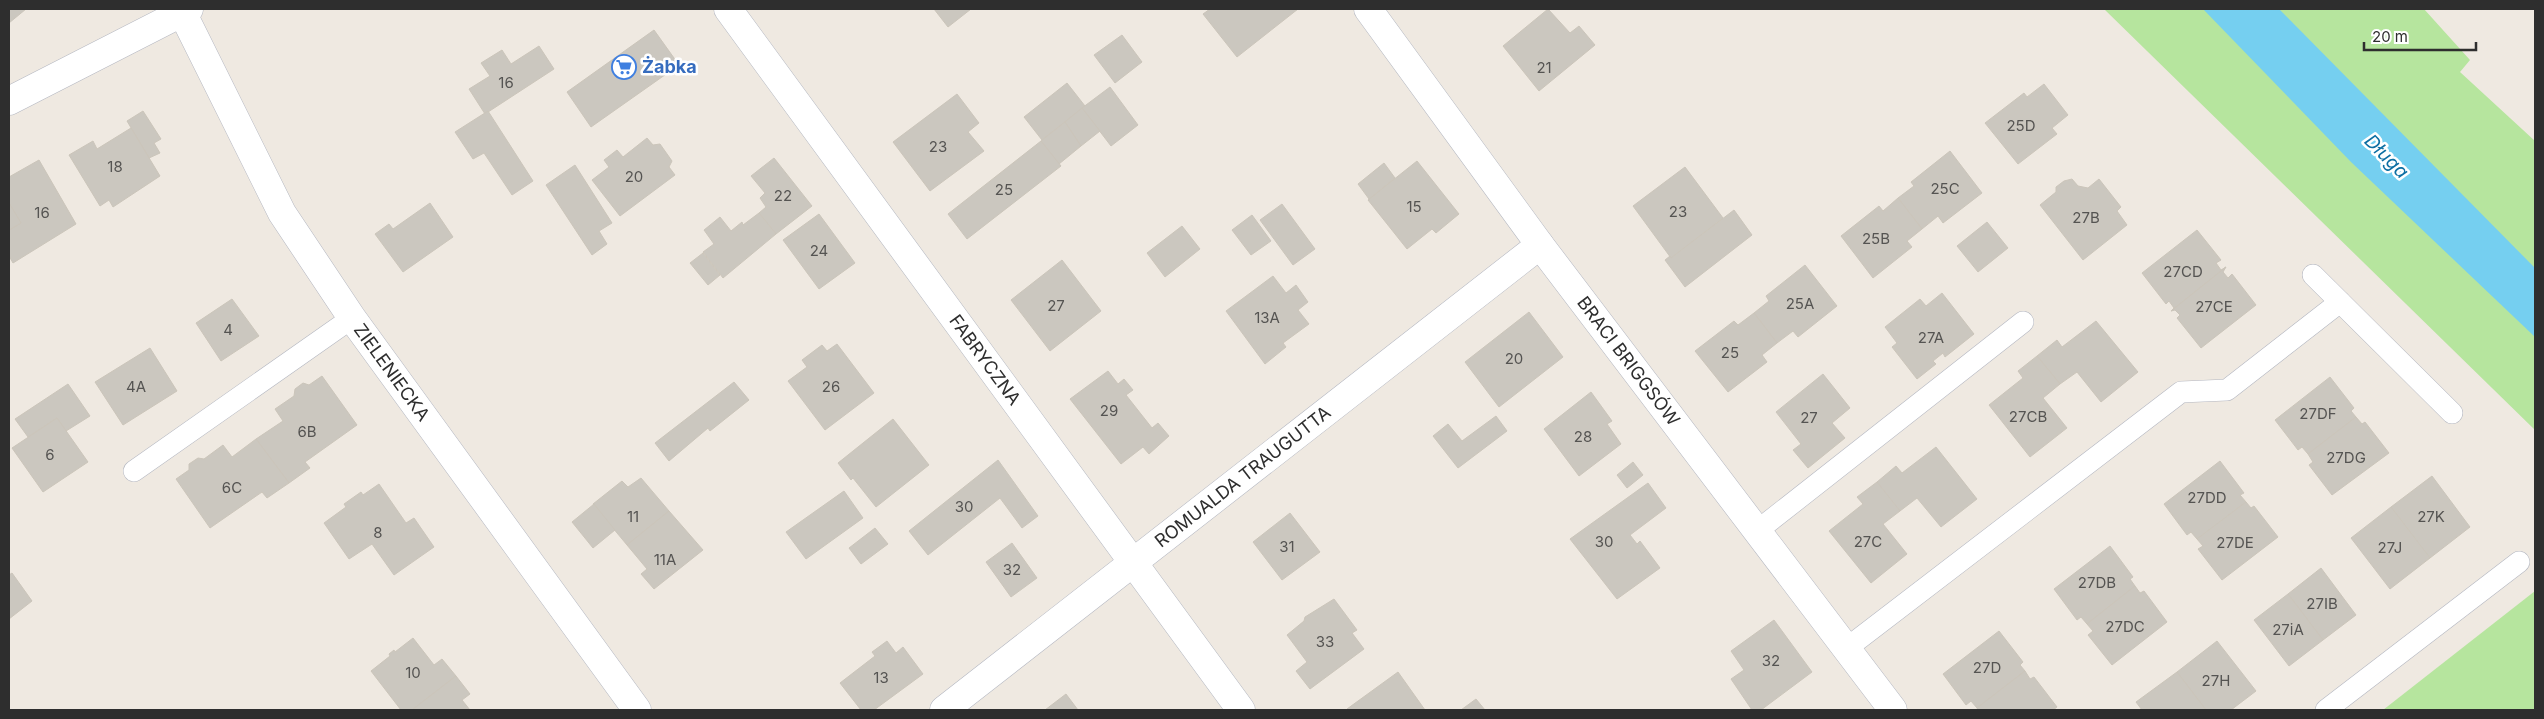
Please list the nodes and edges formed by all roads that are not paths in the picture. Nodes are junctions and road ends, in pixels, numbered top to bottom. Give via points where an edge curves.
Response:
1 (728, 9) edge
2 (1368, 9) edge
3 (185, 11) edge
4 (9, 101) edge
5 (1540, 245) junction
6 (2313, 275) dead end
7 (2340, 302) junction
8 (352, 318) junction
9 (2023, 322) dead end
10 (2452, 414) dead end
11 (134, 472) dead end
12 (1757, 531) junction
13 (2519, 562) dead end
14 (1134, 563) junction
15 (1847, 648) junction
16 (637, 710) edge
17 (944, 710) edge
18 (1241, 710) edge
19 (1893, 710) edge
20 (2326, 710) edge

1 - 14 street, FABRYCZNA
2 - 5 street, BRACI BRIGGSÓW
3 - 4 street
3 - 8 street, ZIELENIECKA via 282,213
5 - 12 street, BRACI BRIGGSÓW
5 - 14 street, ROMUALDA TRAUGUTTA
6 - 7 lane
7 - 10 lane
7 - 15 lane via 2227,390 2181,392
8 - 11 lane
8 - 16 street, ZIELENIECKA
9 - 12 lane
12 - 15 street, BRACI BRIGGSÓW
13 - 20 lane
14 - 17 street, ROMUALDA TRAUGUTTA
14 - 18 street, FABRYCZNA
15 - 19 street, BRACI BRIGGSÓW

